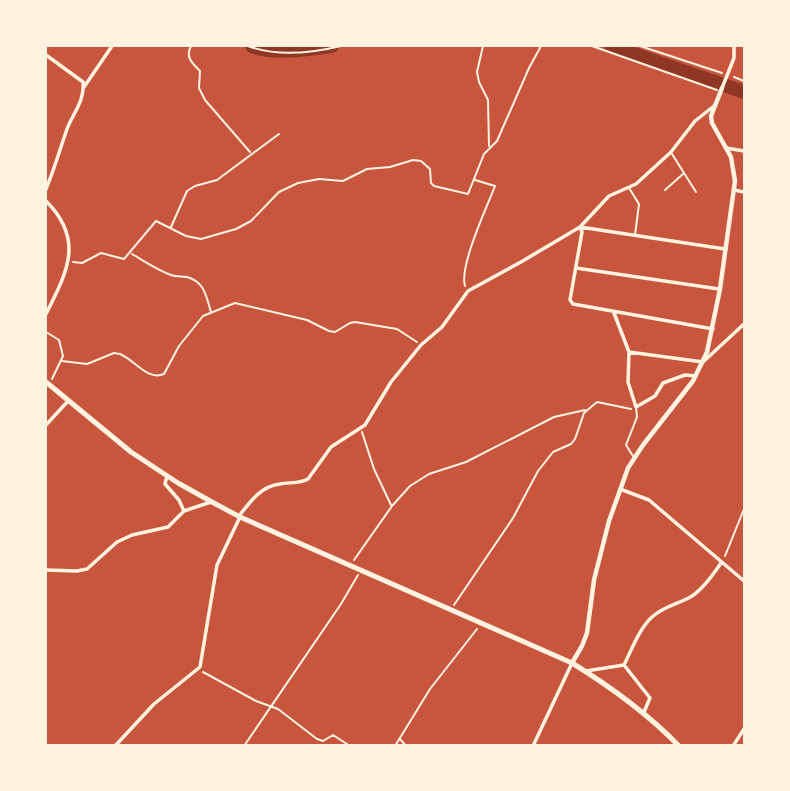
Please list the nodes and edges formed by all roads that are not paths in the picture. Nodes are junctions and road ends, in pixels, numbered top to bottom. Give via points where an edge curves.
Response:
1 (111, 46) edge
2 (734, 46) edge
3 (46, 55) edge
4 (84, 87) junction
5 (721, 90) joint
6 (714, 106) junction
7 (726, 148) junction
8 (744, 151) edge
9 (671, 152) junction
10 (684, 173) junction
11 (628, 188) junction
12 (46, 189) edge
13 (665, 190) dead end
14 (734, 190) junction
15 (696, 192) dead end
16 (744, 192) edge
17 (46, 201) edge
18 (580, 227) junction
19 (634, 236) junction
20 (726, 250) junction
21 (576, 268) junction
22 (720, 289) junction
23 (614, 313) junction
24 (46, 314) edge
25 (744, 324) edge
26 (713, 328) junction
27 (629, 352) junction
28 (703, 362) junction
29 (696, 376) junction
30 (48, 384) edge
31 (68, 401) junction
32 (636, 407) junction
33 (46, 425) edge
34 (634, 456) junction
35 (167, 476) junction
36 (620, 489) junction
37 (212, 502) junction
38 (184, 511) junction
39 (239, 516) junction
40 (721, 563) junction
41 (46, 570) edge
42 (744, 581) edge
43 (572, 663) junction
44 (624, 665) junction
45 (586, 671) junction
46 (644, 712) junction
47 (744, 729) edge
48 (115, 746) edge
49 (533, 746) edge
50 (680, 746) edge
51 (733, 746) edge

1 - 4 street
2 - 5 street
3 - 4 street
4 - 12 street
5 - 6 street
6 - 7 street via 712,123
6 - 9 street via 695,121
7 - 8 street
7 - 14 street via 734,169
9 - 10 lane
9 - 11 street
10 - 13 lane
10 - 15 lane
11 - 18 street via 609,196
11 - 19 lane via 639,204
14 - 16 street
14 - 20 street
17 - 24 street via 60,216 71,249
18 - 19 street
18 - 21 street
18 - 39 street via 468,291 391,382 361,430 331,447 309,479 270,485
19 - 20 street
20 - 22 street
21 - 22 street
21 - 23 street via 573,304
22 - 26 street
23 - 26 street
23 - 27 street
25 - 28 street
26 - 28 street
27 - 28 street
27 - 32 street via 628,382
28 - 29 street
29 - 32 street via 663,383 654,396
29 - 34 street
30 - 31 main road
31 - 33 street
31 - 35 main road
32 - 34 lane via 637,417 626,445
34 - 36 street
35 - 37 main road
35 - 38 street via 165,484
36 - 40 street via 649,500
36 - 43 street via 594,580 587,633
37 - 38 street
37 - 39 main road
38 - 41 street via 167,527 117,542 87,569
39 - 43 main road
39 - 48 street via 217,565 198,670 153,704
40 - 42 street
40 - 44 street via 700,590 651,618
43 - 45 main road
43 - 49 street
44 - 45 street
44 - 46 street via 650,698
45 - 46 main road
46 - 50 main road
47 - 51 street

